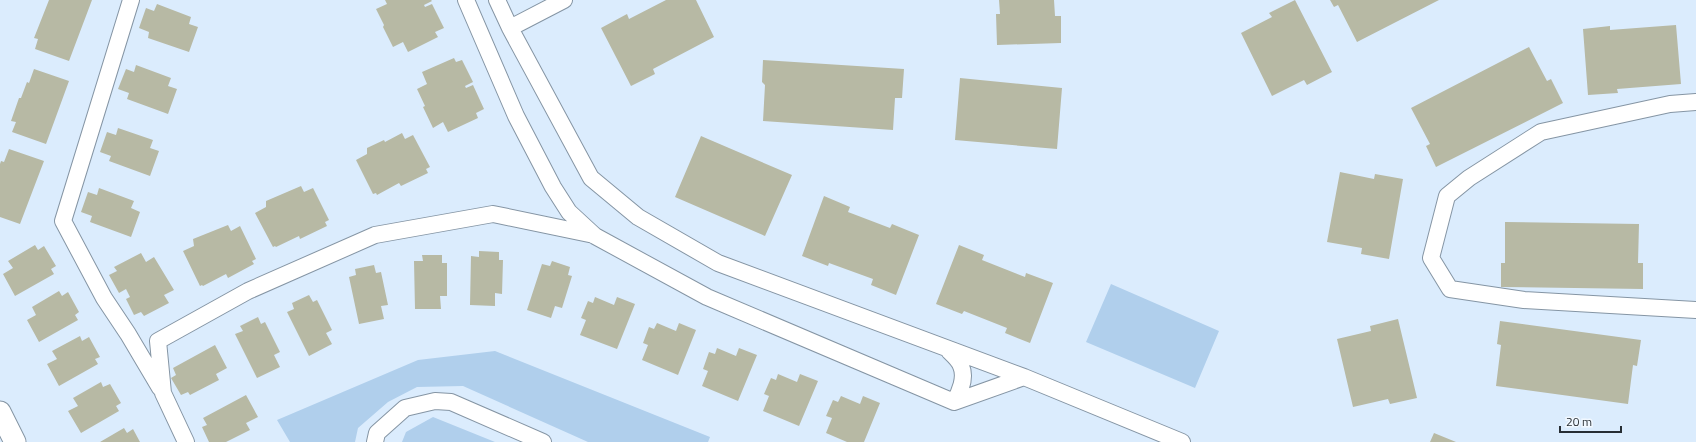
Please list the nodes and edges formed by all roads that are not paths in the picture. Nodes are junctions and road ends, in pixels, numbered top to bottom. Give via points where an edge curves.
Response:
1 (131, 0) edge
2 (466, 0) edge
3 (497, 0) edge
4 (564, 0) edge
5 (510, 28) junction
6 (1696, 102) edge
7 (595, 236) junction
8 (1696, 310) edge
9 (128, 334) junction
10 (158, 341) junction
11 (950, 351) junction
12 (1024, 378) junction
13 (163, 393) junction
14 (954, 402) junction
15 (0, 412) edge
16 (15, 442) edge
17 (186, 442) edge
18 (375, 442) edge
19 (543, 442) edge
20 (1182, 442) edge

1 - 9 street via 63,221 104,298
2 - 7 street via 516,116 553,187 569,212
3 - 5 street
4 - 5 street
5 - 11 street via 591,178 638,217 718,263
6 - 8 street via 1670,104 1541,132 1469,178 1447,196 1431,258 1450,289 1524,300
7 - 10 street via 493,214 375,235 248,291
7 - 14 street via 707,296
9 - 10 street
9 - 13 street
10 - 13 street
11 - 12 street
11 - 14 street via 961,365 963,377
12 - 14 street
12 - 20 street
13 - 17 street
15 - 16 street
18 - 19 street via 377,432 405,408 435,401 451,402

